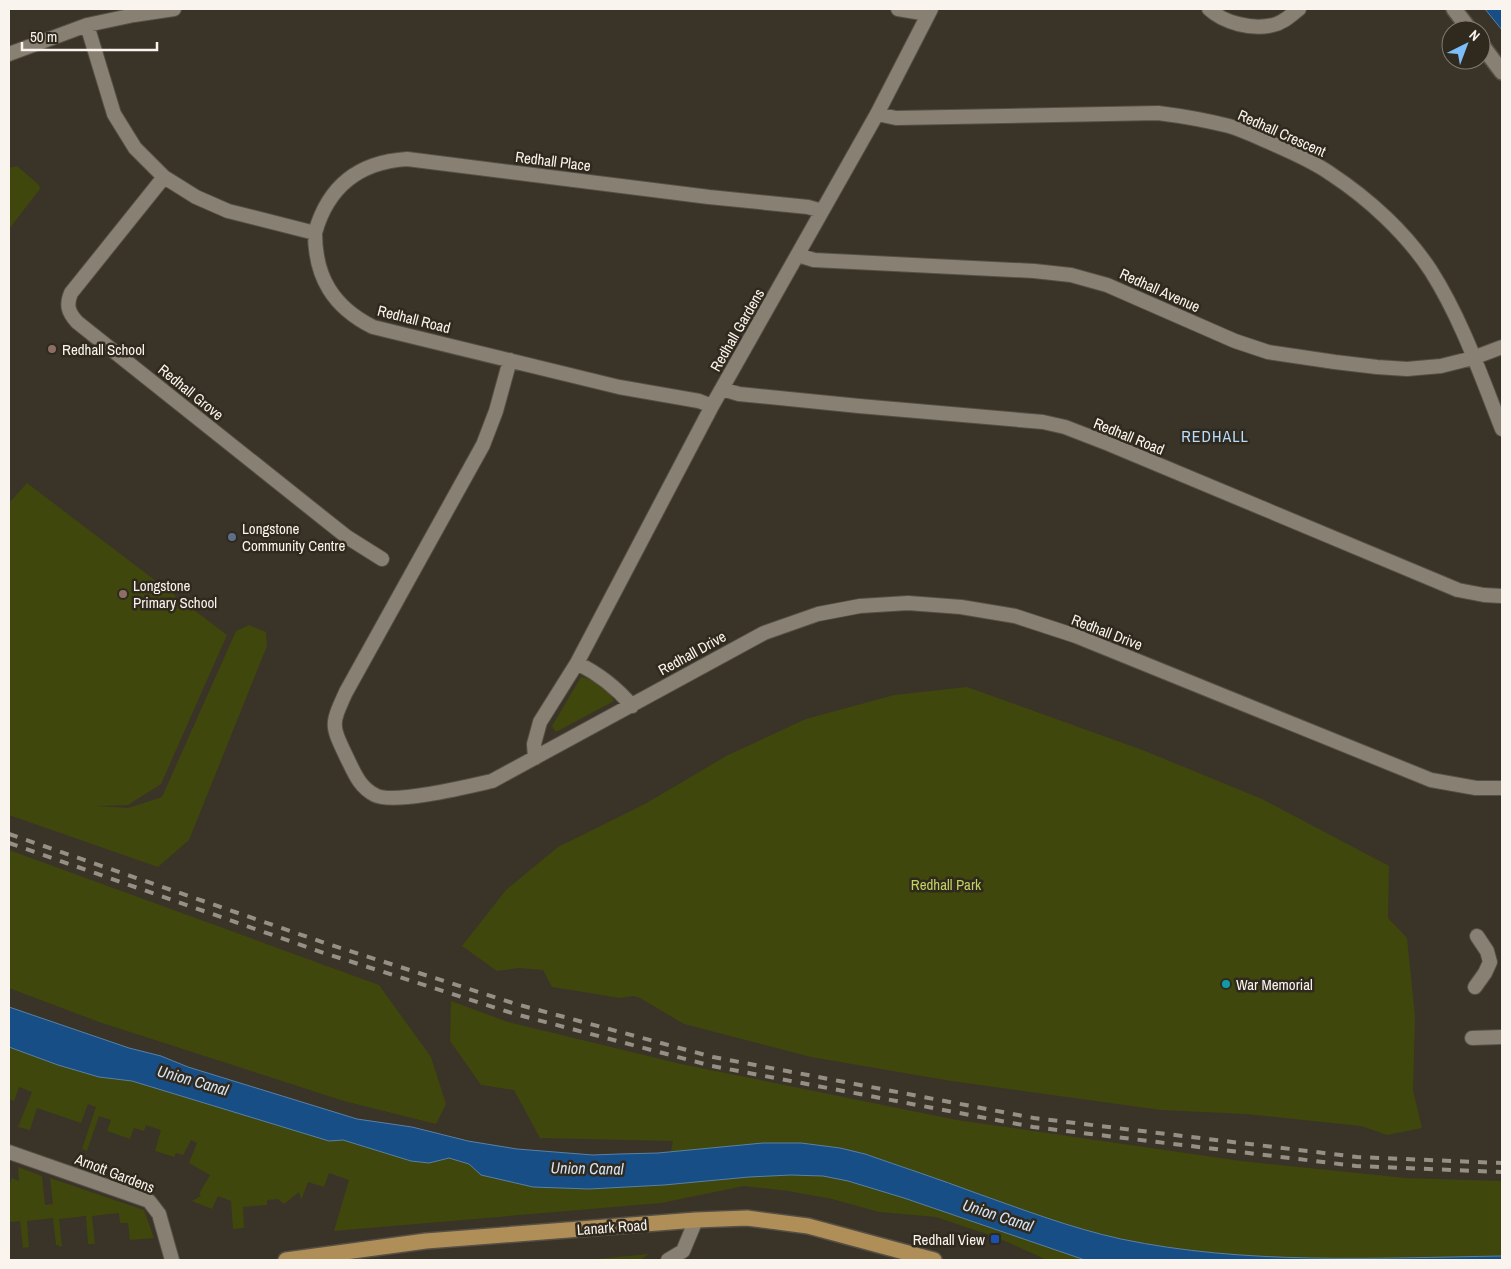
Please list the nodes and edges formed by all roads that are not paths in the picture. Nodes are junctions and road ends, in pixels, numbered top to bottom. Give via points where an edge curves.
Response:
1 (174, 9) edge
2 (898, 9) edge
3 (1209, 9) edge
4 (1299, 9) edge
5 (1454, 9) edge
6 (930, 12) edge
7 (1462, 20) edge
8 (87, 26) junction
9 (9, 54) edge
10 (1491, 57) edge
11 (1502, 72) edge
12 (877, 114) junction
13 (164, 177) junction
14 (822, 211) junction
15 (315, 233) junction
16 (798, 255) junction
17 (1502, 347) edge
18 (1473, 358) junction
19 (510, 360) junction
20 (722, 389) junction
21 (712, 406) junction
22 (1502, 429) edge
23 (382, 558) dead end
24 (1502, 596) edge
25 (577, 663) junction
26 (632, 706) junction
27 (534, 758) junction
28 (1502, 788) edge
29 (1477, 936) dead end
30 (1496, 964) edge
31 (1475, 987) dead end
32 (1502, 1037) edge
33 (1472, 1038) dead end
34 (9, 1152) edge
35 (696, 1220) junction
36 (172, 1260) edge
37 (286, 1260) edge
38 (668, 1260) edge
39 (934, 1260) edge

1 - 8 street
2 - 6 street
3 - 4 street via 1236,24 1256,27 1285,20
5 - 7 street
6 - 12 street, Redhall Gardens
8 - 9 street
8 - 13 street via 114,114 135,148
10 - 11 street
12 - 14 street, Redhall Gardens
12 - 18 street, Redhall Crescent via 896,118 1158,113 1190,117 1260,138 1330,173 1360,194 1404,237 1450,303
13 - 15 street via 196,197 228,211
13 - 23 street, Redhall Grove via 71,293 67,303 70,314 347,537
14 - 15 street, Redhall Place via 407,159 376,164 348,178 330,197
14 - 16 street, Redhall Gardens
15 - 19 street, Redhall Road via 317,258 325,282 340,304 361,321 373,327
16 - 18 street, Redhall Avenue via 814,260 1071,275 1107,285 1234,341 1268,352 1324,361 1407,368 1441,366
16 - 20 street, Redhall Gardens
17 - 18 street, Redhall Avenue
18 - 22 street, Redhall Crescent
19 - 21 street, Redhall Road
19 - 27 street, Redhall Drive via 483,444 405,571 346,692 334,721 334,731 358,782 377,797 449,791 492,781
20 - 21 street, Redhall Gardens
20 - 24 street, Redhall Road via 739,394 1050,424 1109,444 1458,590
21 - 25 street, Redhall Gardens
25 - 26 street via 623,695
25 - 27 street, Redhall Gardens via 540,722
26 - 27 street, Redhall Drive
26 - 28 street, Redhall Drive via 764,633 818,614 860,606 898,604 961,607 1015,616 1076,636 1431,780 1476,788
29 - 30 street
30 - 31 street
32 - 33 street
34 - 36 street, Arnott Gardens via 149,1201 160,1214
35 - 37 main road, Lanark Road via 434,1240
35 - 38 street via 683,1251
35 - 39 main road, Lanark Road via 747,1218 808,1226

